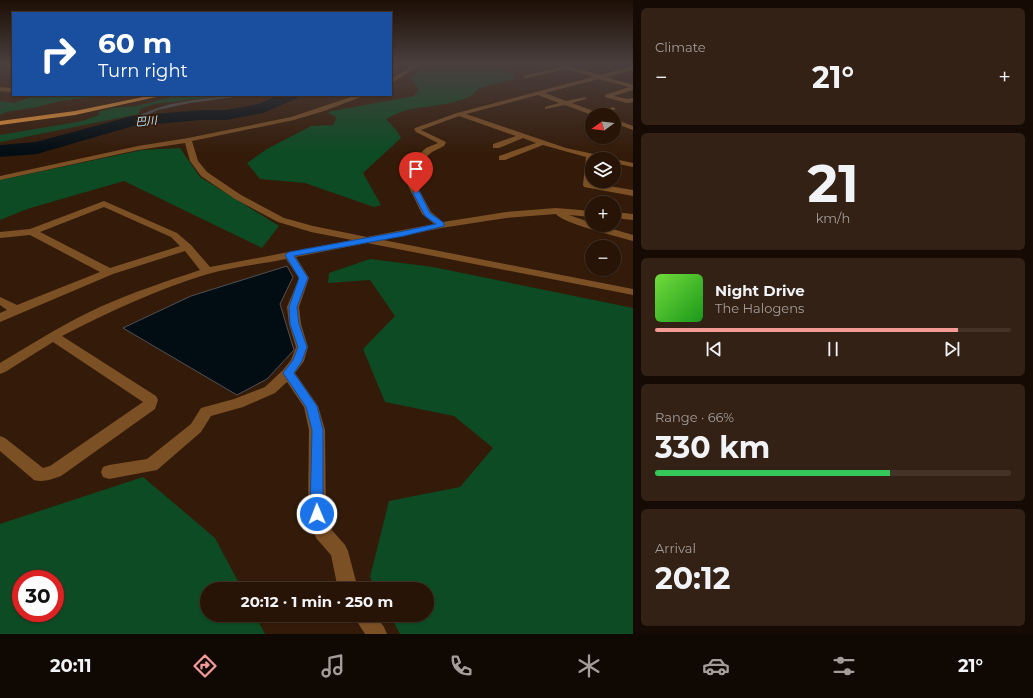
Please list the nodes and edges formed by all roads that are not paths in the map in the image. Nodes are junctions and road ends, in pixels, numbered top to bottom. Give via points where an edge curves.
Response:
1 (537, 94) edge
2 (541, 94) edge
3 (615, 94) edge
4 (157, 96) edge
5 (360, 96) edge
6 (584, 98) dead end
7 (633, 100) edge
8 (566, 103) junction
9 (547, 108) dead end
10 (585, 110) edge
11 (459, 114) junction
12 (0, 123) edge
13 (621, 124) edge
14 (633, 128) edge
15 (523, 136) junction
16 (188, 140) junction
17 (542, 143) junction
18 (496, 146) dead end
19 (585, 155) edge
20 (502, 158) dead end
21 (621, 162) edge
22 (633, 165) edge
23 (0, 178) edge
24 (604, 188) edge
25 (633, 193) edge
26 (556, 211) junction
27 (585, 213) edge
28 (621, 216) edge
29 (633, 217) edge
30 (441, 225) junction
31 (32, 232) junction
32 (0, 235) edge
33 (633, 238) edge
34 (187, 247) junction
35 (295, 253) junction
36 (207, 271) junction
37 (109, 272) junction
38 (633, 292) edge
39 (0, 300) edge
40 (16, 310) junction
41 (0, 318) edge
42 (53, 336) junction
43 (0, 369) edge
44 (288, 373) junction
45 (0, 442) edge
46 (108, 472) dead end
47 (346, 582) edge
48 (368, 622) edge
49 (376, 634) edge

1 - 11 street
2 - 8 street
3 - 7 street via 607,96
4 - 12 highway via 75,113
5 - 16 street via 292,119
6 - 8 street
8 - 9 street
8 - 10 street
11 - 15 street
11 - 30 street via 417,129 442,142 405,171 427,214
13 - 14 street
15 - 17 street
15 - 18 street
16 - 23 street via 138,148
16 - 38 street via 194,161 204,174 238,197 281,220 312,229
17 - 19 street
17 - 20 street
21 - 22 street
24 - 25 street
26 - 27 street
26 - 30 street
26 - 33 street via 572,220
28 - 29 street
30 - 35 street
31 - 32 street
31 - 34 street via 104,204 174,235
31 - 37 street
34 - 36 street
34 - 37 street
35 - 36 street
35 - 44 street via 304,278 293,307 302,347 297,361
36 - 42 street via 106,309
37 - 40 street
39 - 40 street
40 - 41 street
42 - 43 street
42 - 45 street via 151,400 150,405 55,471 40,475
44 - 46 street via 270,390 206,412 196,428 151,465
44 - 47 street via 311,406 317,430 317,514 322,532 338,551
48 - 49 street

